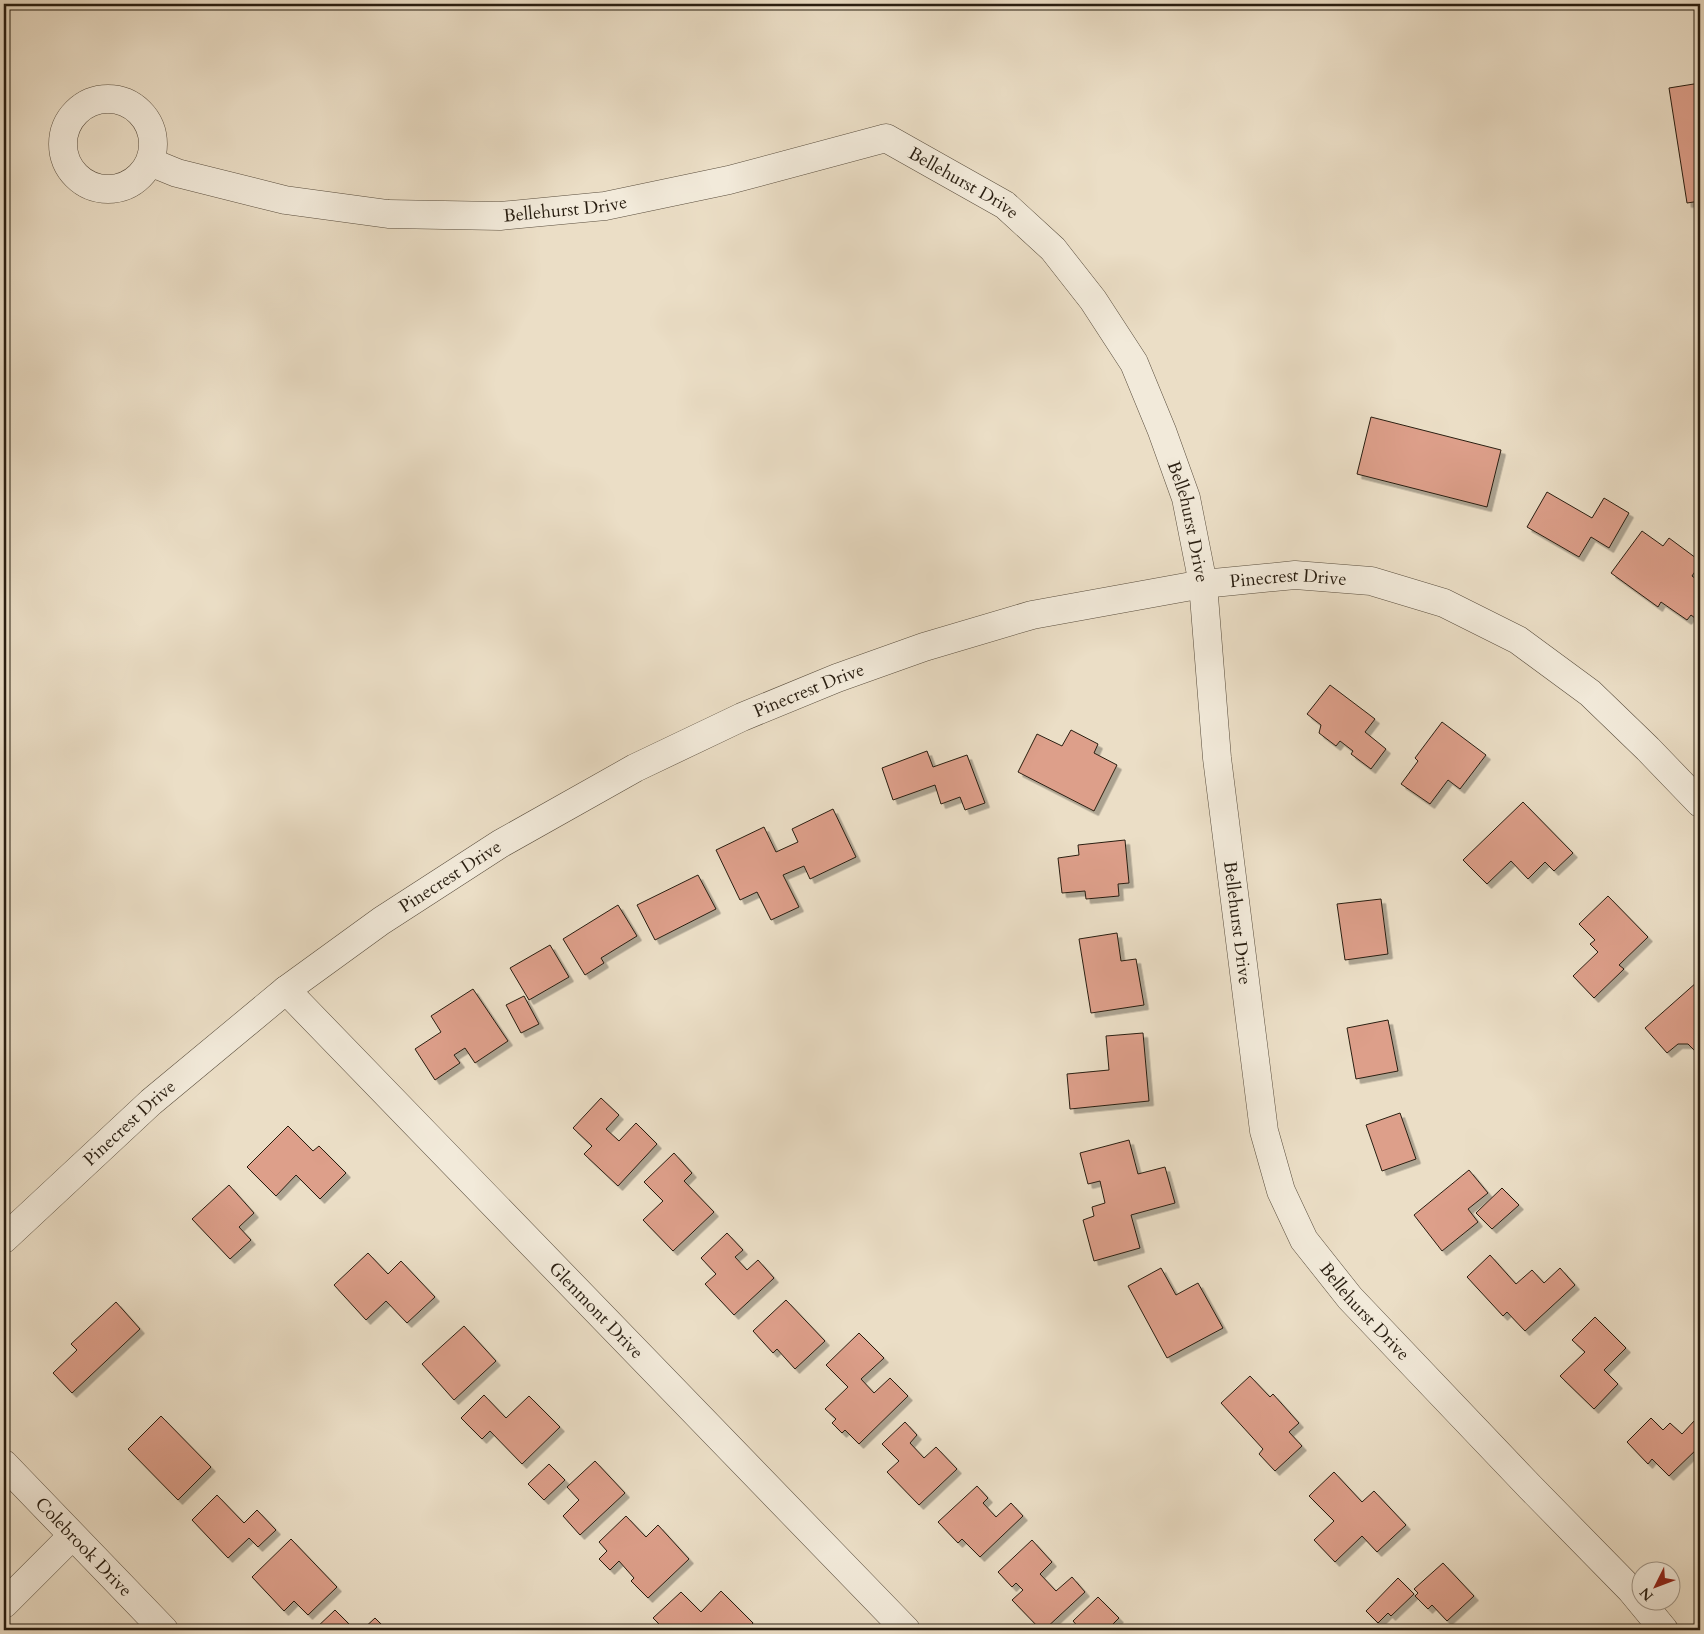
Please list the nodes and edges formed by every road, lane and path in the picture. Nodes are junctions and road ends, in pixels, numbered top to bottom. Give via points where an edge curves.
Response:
1 (150, 162) dead end
2 (1203, 584) junction
3 (1700, 803) edge
4 (286, 990) junction
5 (4, 1239) edge
6 (4, 1464) edge
7 (72, 1536) junction
8 (4, 1604) edge
9 (164, 1630) edge
10 (906, 1630) edge
11 (1664, 1630) edge

1 - 2 street, Bellehurst Drive via 177,173 286,200 388,214 500,216 604,206 729,180 886,138 1005,205 1053,249 1094,300 1134,363 1162,431 1186,498
2 - 3 street, Pinecrest Drive via 1295,575 1371,581 1444,603 1518,640 1590,693
2 - 4 street, Pinecrest Drive via 1014,620 924,646 742,717 635,768 500,844 381,921
2 - 11 street, Bellehurst Drive via 1217,758 1264,1131 1281,1191 1304,1240 1350,1298 1631,1590
4 - 5 street, Pinecrest Drive via 151,1102
4 - 10 street, Glenmont Drive
6 - 7 street, Colebrook Drive
7 - 8 street
7 - 9 street, Colebrook Drive

